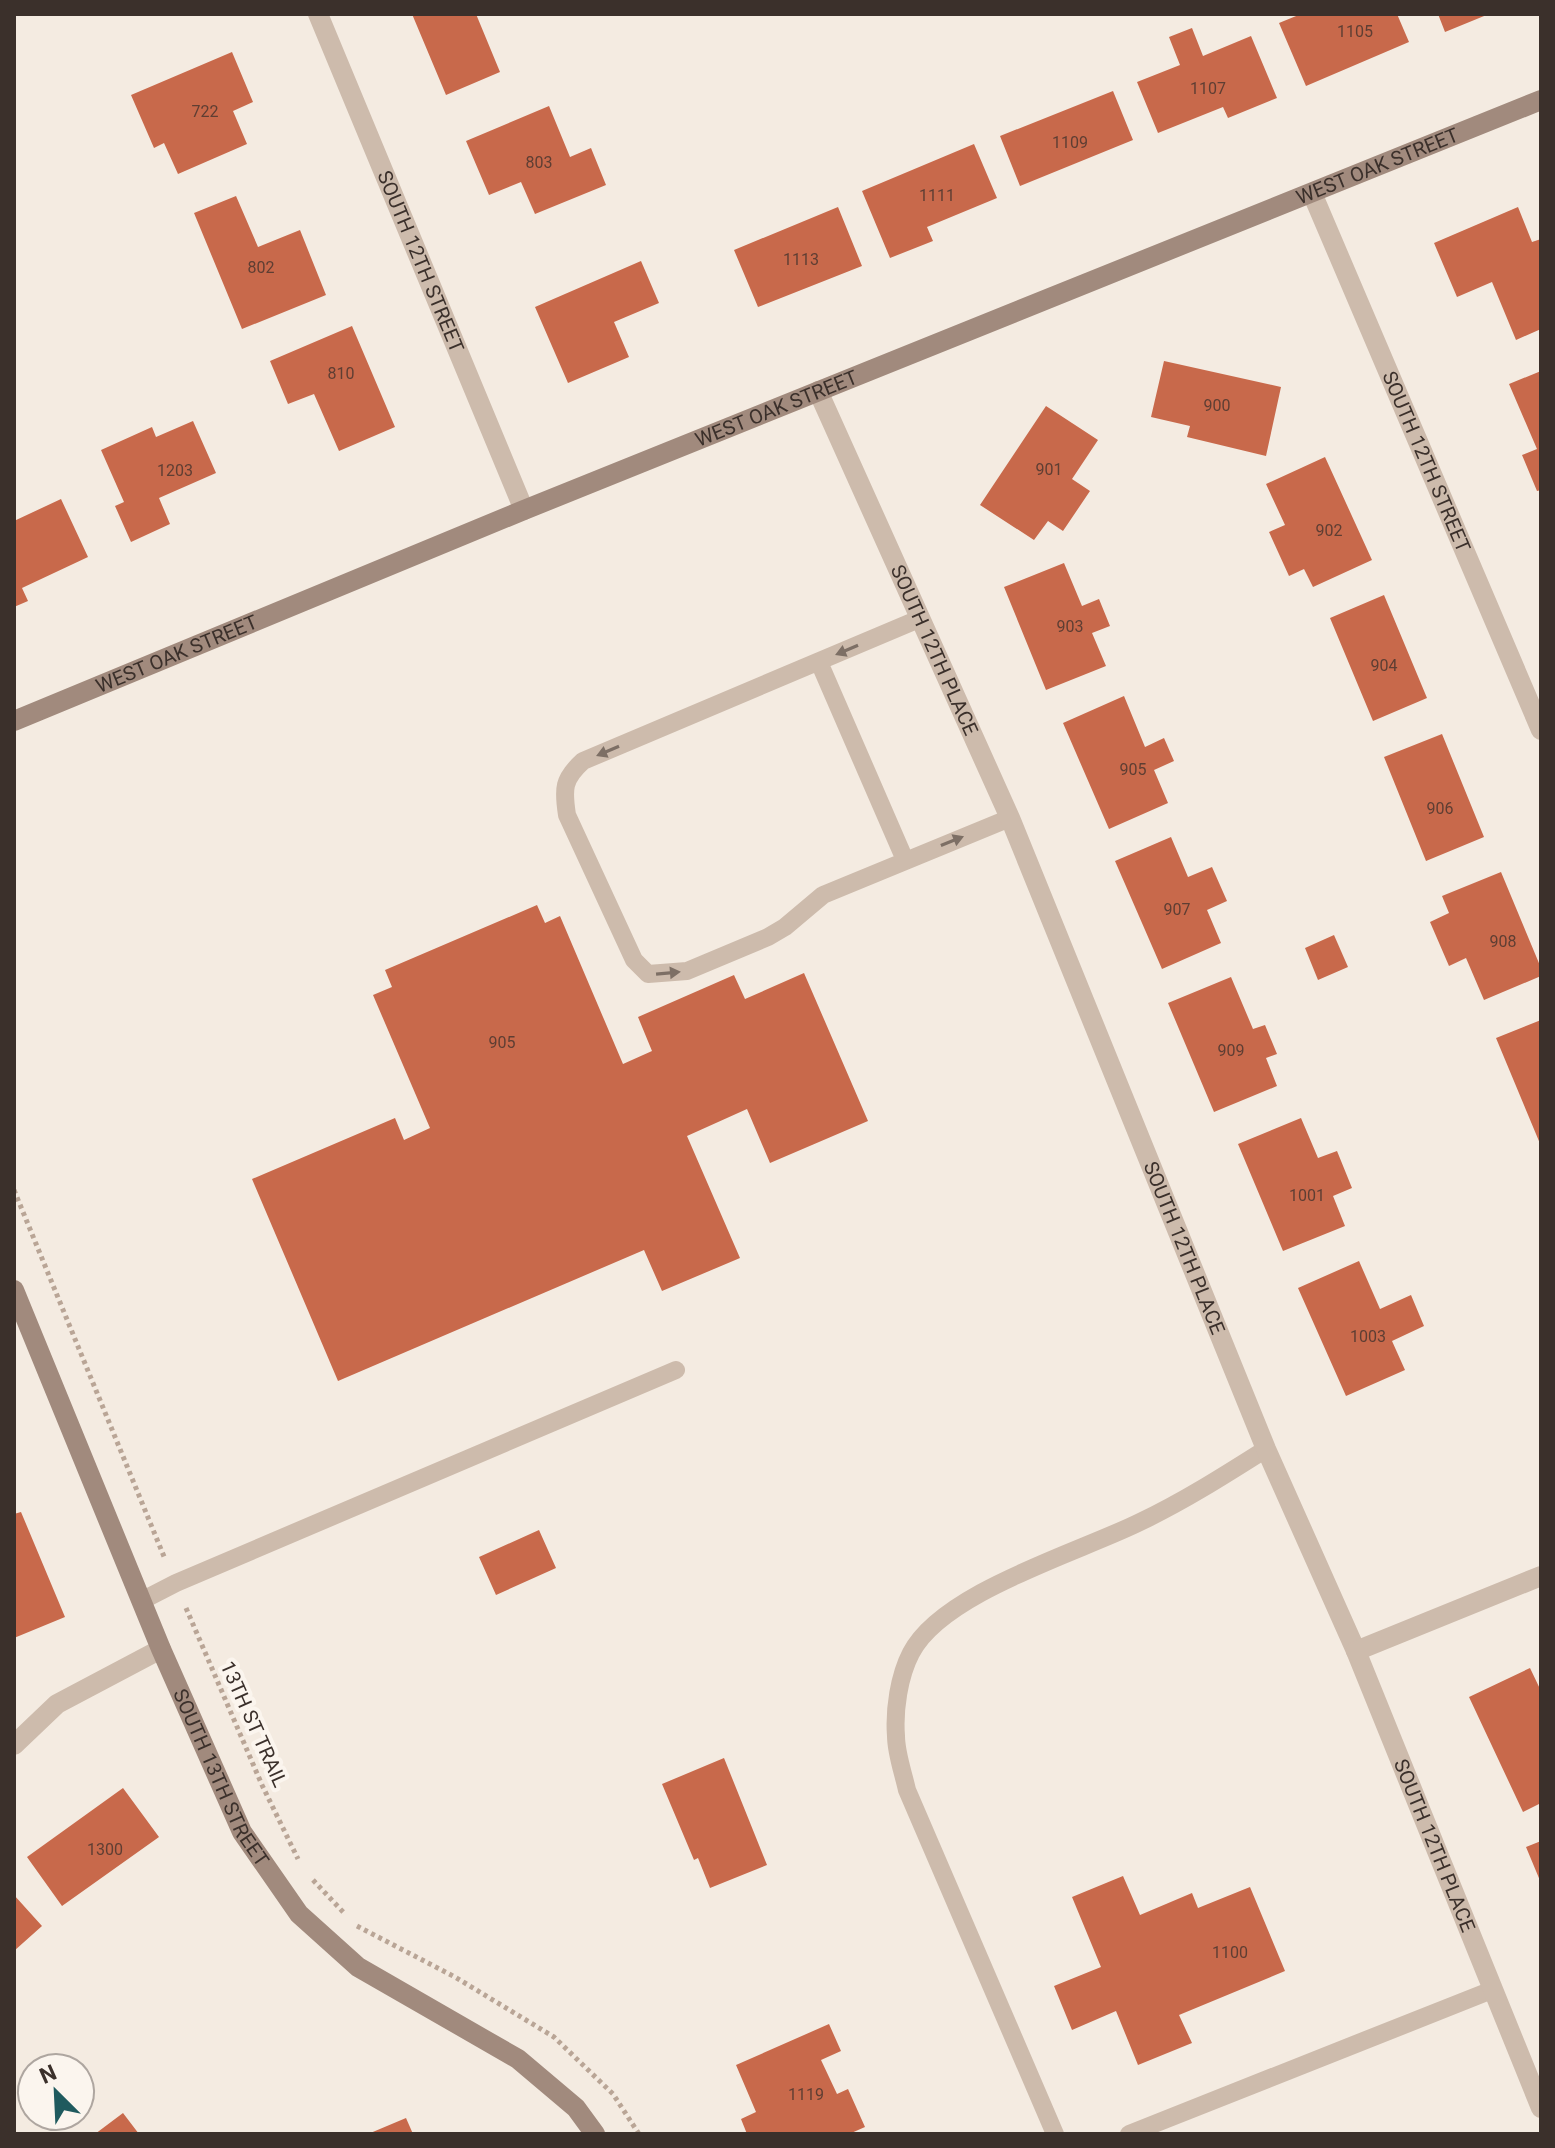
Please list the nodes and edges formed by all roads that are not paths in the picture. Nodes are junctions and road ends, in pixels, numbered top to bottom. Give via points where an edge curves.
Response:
1 (318, 14) edge
2 (1541, 100) edge
3 (1312, 193) junction
4 (818, 391) junction
5 (524, 510) junction
6 (919, 619) junction
7 (819, 662) junction
8 (14, 721) edge
9 (1541, 730) edge
10 (1010, 818) junction
11 (905, 860) junction
12 (14, 1290) edge
13 (676, 1370) dead end
14 (1266, 1449) junction
15 (1541, 1576) edge
16 (143, 1600) junction
17 (161, 1649) junction
18 (1356, 1651) junction
19 (14, 1745) edge
20 (1492, 1990) junction
21 (1541, 2108) edge
22 (595, 2134) edge
23 (1055, 2134) edge
24 (1129, 2134) edge

1 - 5 street, SOUTH 12TH STREET
2 - 3 street, WEST OAK STREET
3 - 4 street, WEST OAK STREET
3 - 9 street, SOUTH 12TH STREET
4 - 5 street, WEST OAK STREET
4 - 6 street, SOUTH 12TH PLACE
5 - 8 street, WEST OAK STREET
6 -> 7 lane
6 - 10 street, SOUTH 12TH PLACE
7 - 11 lane
7 -> 11 lane via 583,761 569,774 564,793 567,815 634,960 648,974 687,971 768,937 823,895
11 -> 10 lane
10 - 14 street, SOUTH 12TH PLACE
12 - 16 street, SOUTH 13TH STREET
13 - 16 lane
14 - 18 street, SOUTH 12TH PLACE
14 - 23 lane via 1139,1523 980,1593 937,1623 912,1651 900,1685 895,1737 907,1790
15 - 18 street
16 - 17 street, SOUTH 13TH STREET
17 - 19 street via 57,1704
17 - 22 street, SOUTH 13TH STREET via 242,1832 299,1914 358,1967 518,2059 576,2108
18 - 20 street, SOUTH 12TH PLACE
20 - 21 street, SOUTH 12TH PLACE
20 - 24 lane

